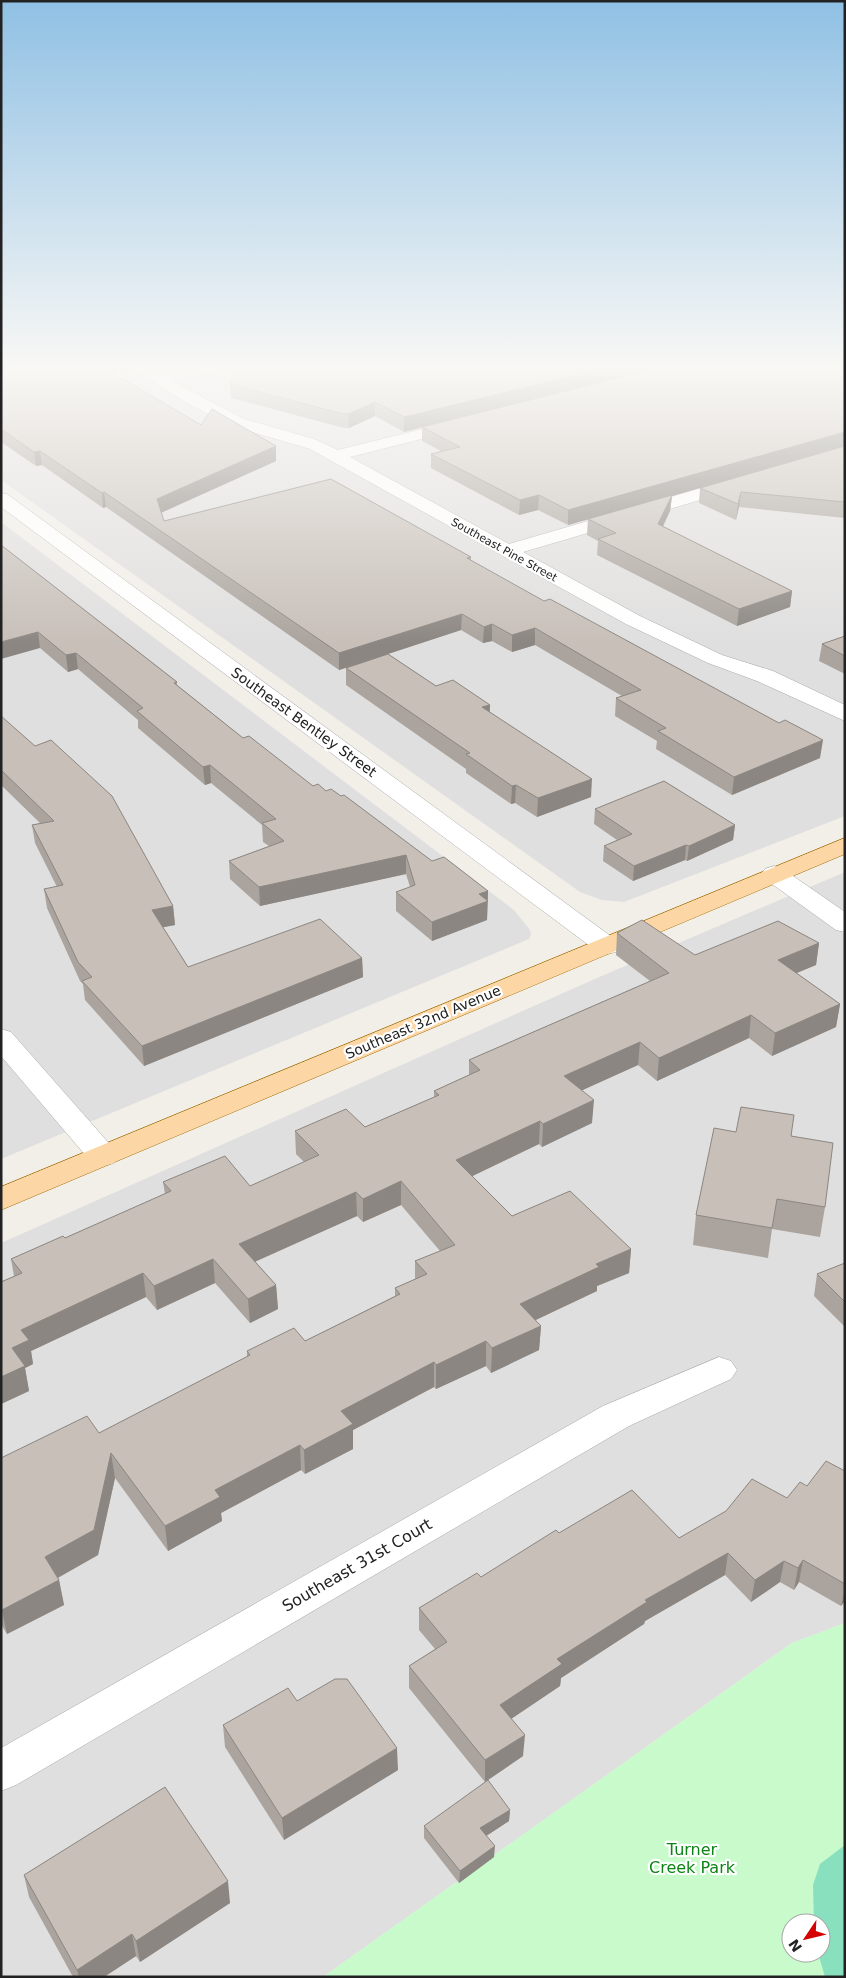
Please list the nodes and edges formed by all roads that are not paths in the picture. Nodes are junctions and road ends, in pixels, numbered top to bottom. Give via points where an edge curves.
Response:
1 (342, 460) edge
2 (751, 480) edge
3 (1, 498) edge
4 (506, 551) junction
5 (845, 714) edge
6 (845, 845) edge
7 (774, 874) junction
8 (845, 924) edge
9 (607, 946) junction
10 (1, 1038) edge
11 (103, 1156) junction
12 (1, 1199) edge
13 (719, 1370) dead end
14 (1, 1771) edge

1 - 4 street, Southeast Pine Street
2 - 4 street
3 - 9 street, Southeast Bentley Street
4 - 5 street, Southeast Pine Street via 633,620 714,659 765,676
6 - 7 main road, Southeast 32nd Avenue
7 - 8 street
7 - 9 main road, Southeast 32nd Avenue
9 - 11 main road, Southeast 32nd Avenue
10 - 11 street
11 - 12 main road, Southeast 32nd Avenue
13 - 14 street, Southeast 31st Court via 616,1416

